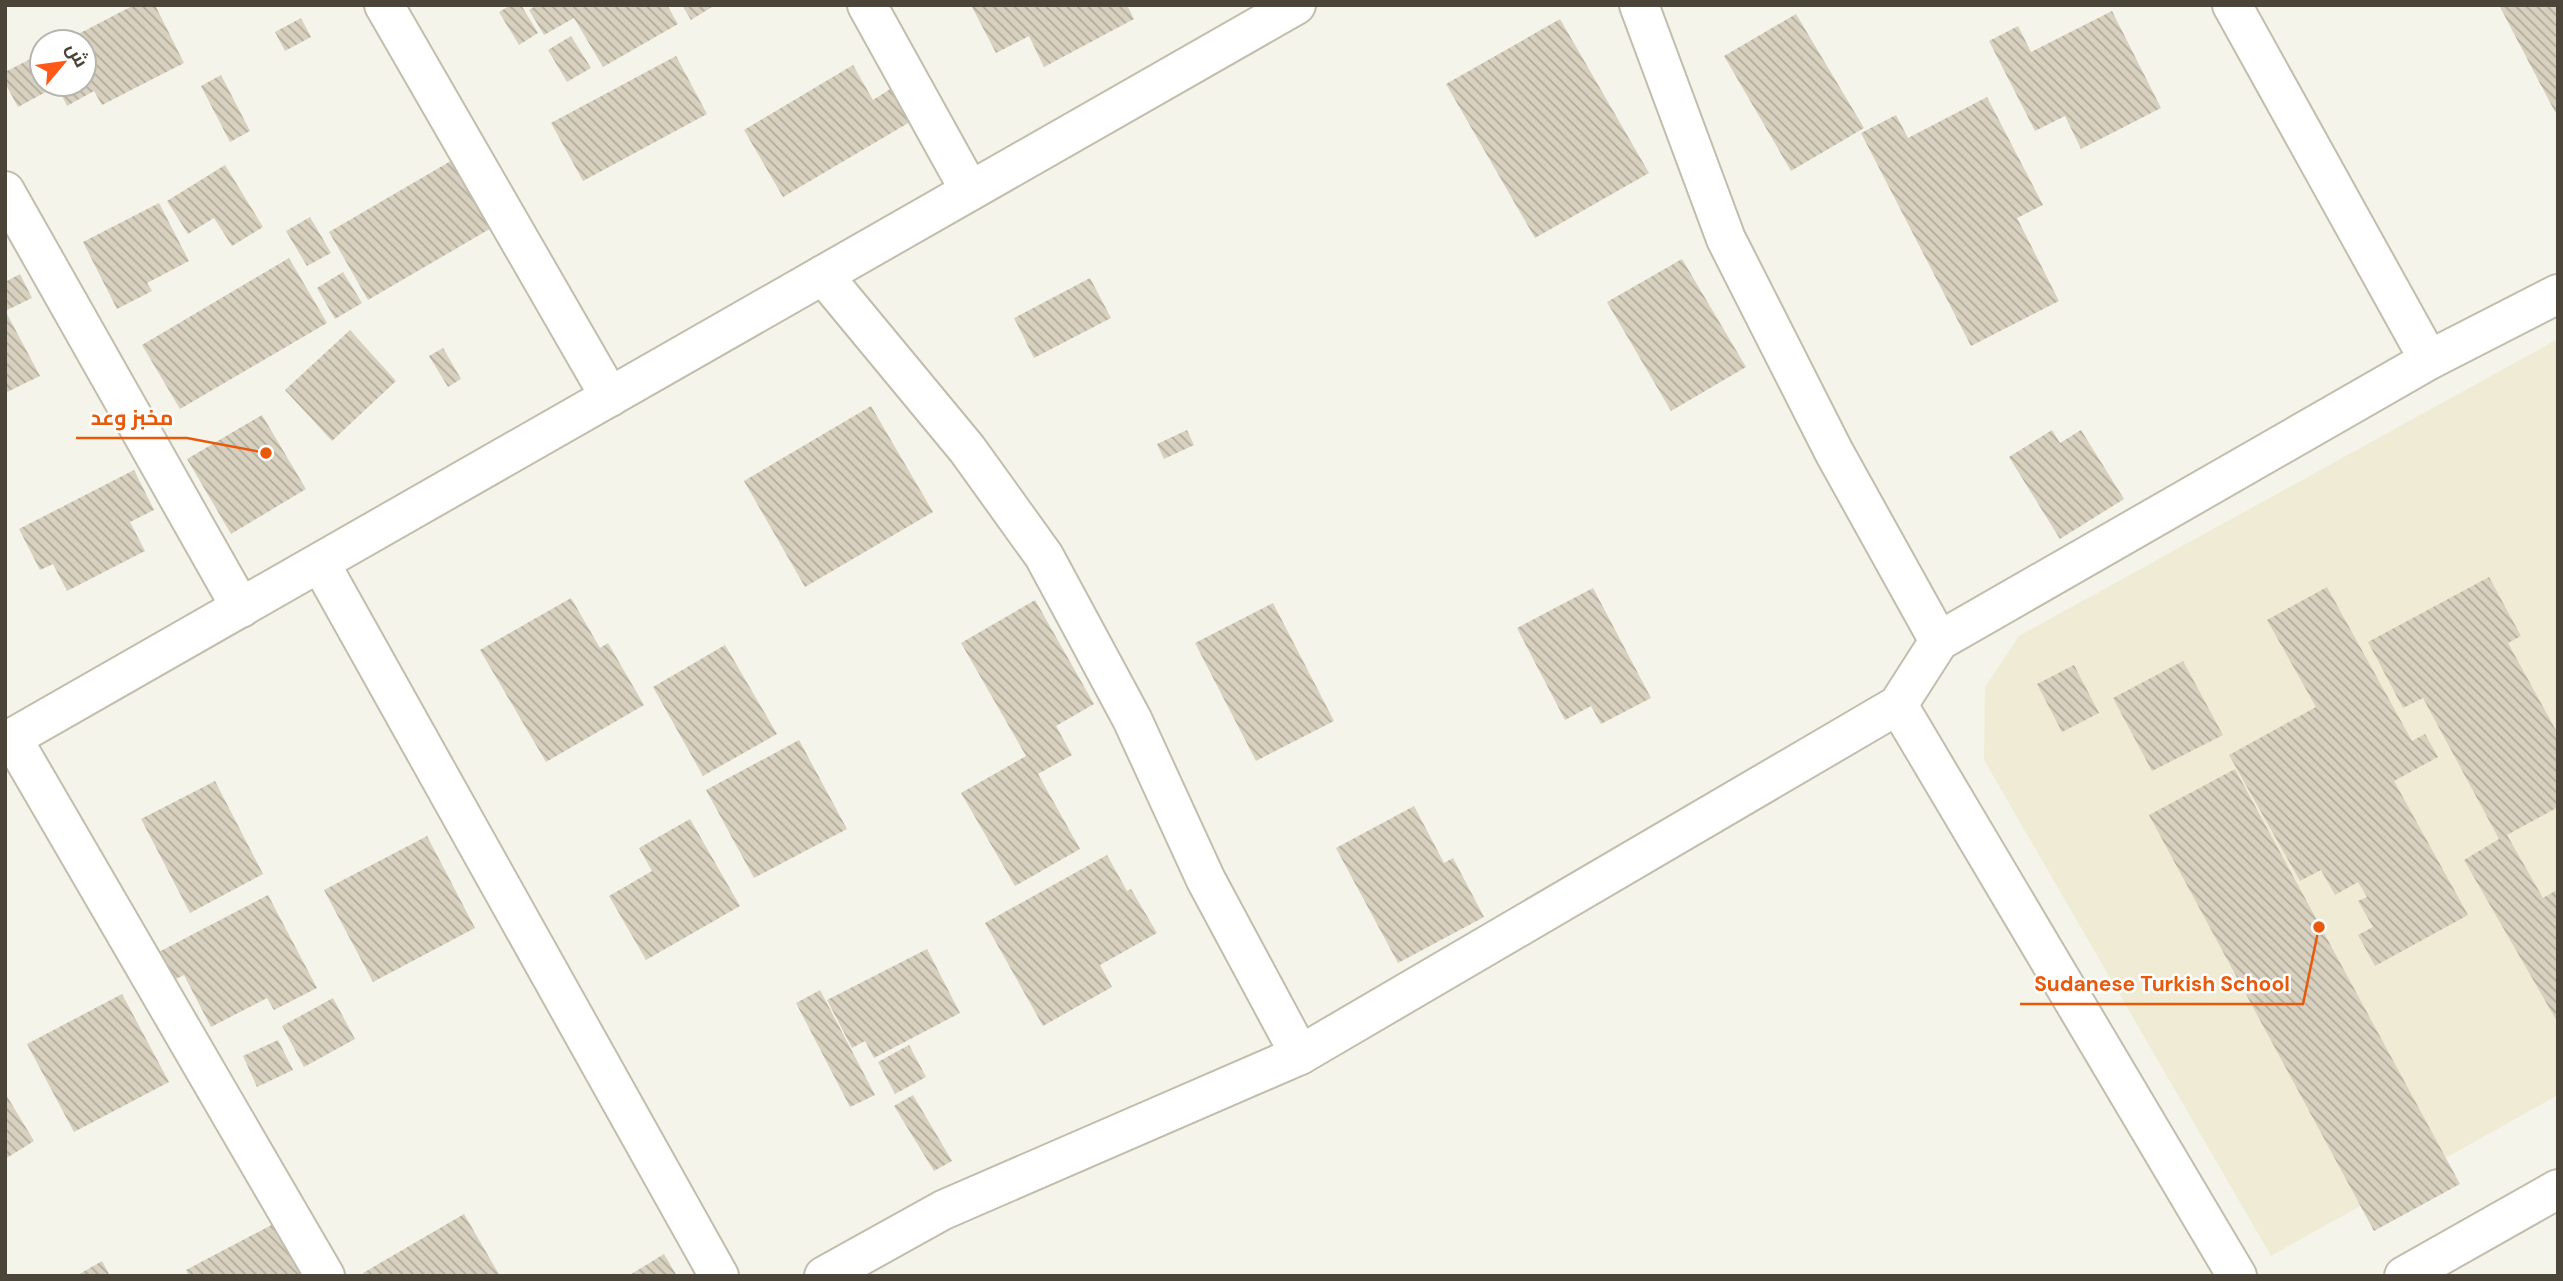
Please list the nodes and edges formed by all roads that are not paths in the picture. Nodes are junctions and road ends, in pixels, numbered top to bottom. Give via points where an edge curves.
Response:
1 (384, 5) edge
2 (867, 5) edge
3 (1296, 5) edge
4 (1639, 5) edge
5 (2232, 5) edge
6 (5, 191) edge
7 (970, 191) junction
8 (823, 275) junction
9 (2558, 294) edge
10 (2429, 360) junction
11 (610, 397) junction
12 (320, 563) junction
13 (241, 608) junction
14 (1938, 641) junction
15 (1898, 705) junction
16 (9, 740) edge
17 (1300, 1055) junction
18 (2558, 1189) edge
19 (325, 1276) edge
20 (719, 1276) edge
21 (824, 1276) edge
22 (2237, 1276) edge
23 (2404, 1276) edge

1 - 11 street
2 - 7 street
3 - 7 street
4 - 14 street via 1726,239 1834,452
5 - 10 street
6 - 13 street
7 - 8 street
8 - 11 street
8 - 17 street via 967,449 1044,556 1132,719 1206,880
9 - 10 street
10 - 14 street
11 - 12 street
12 - 13 street
12 - 20 street
13 - 16 street
14 - 15 street
15 - 17 street
15 - 22 street
16 - 19 street
17 - 21 street via 943,1210
18 - 23 street

